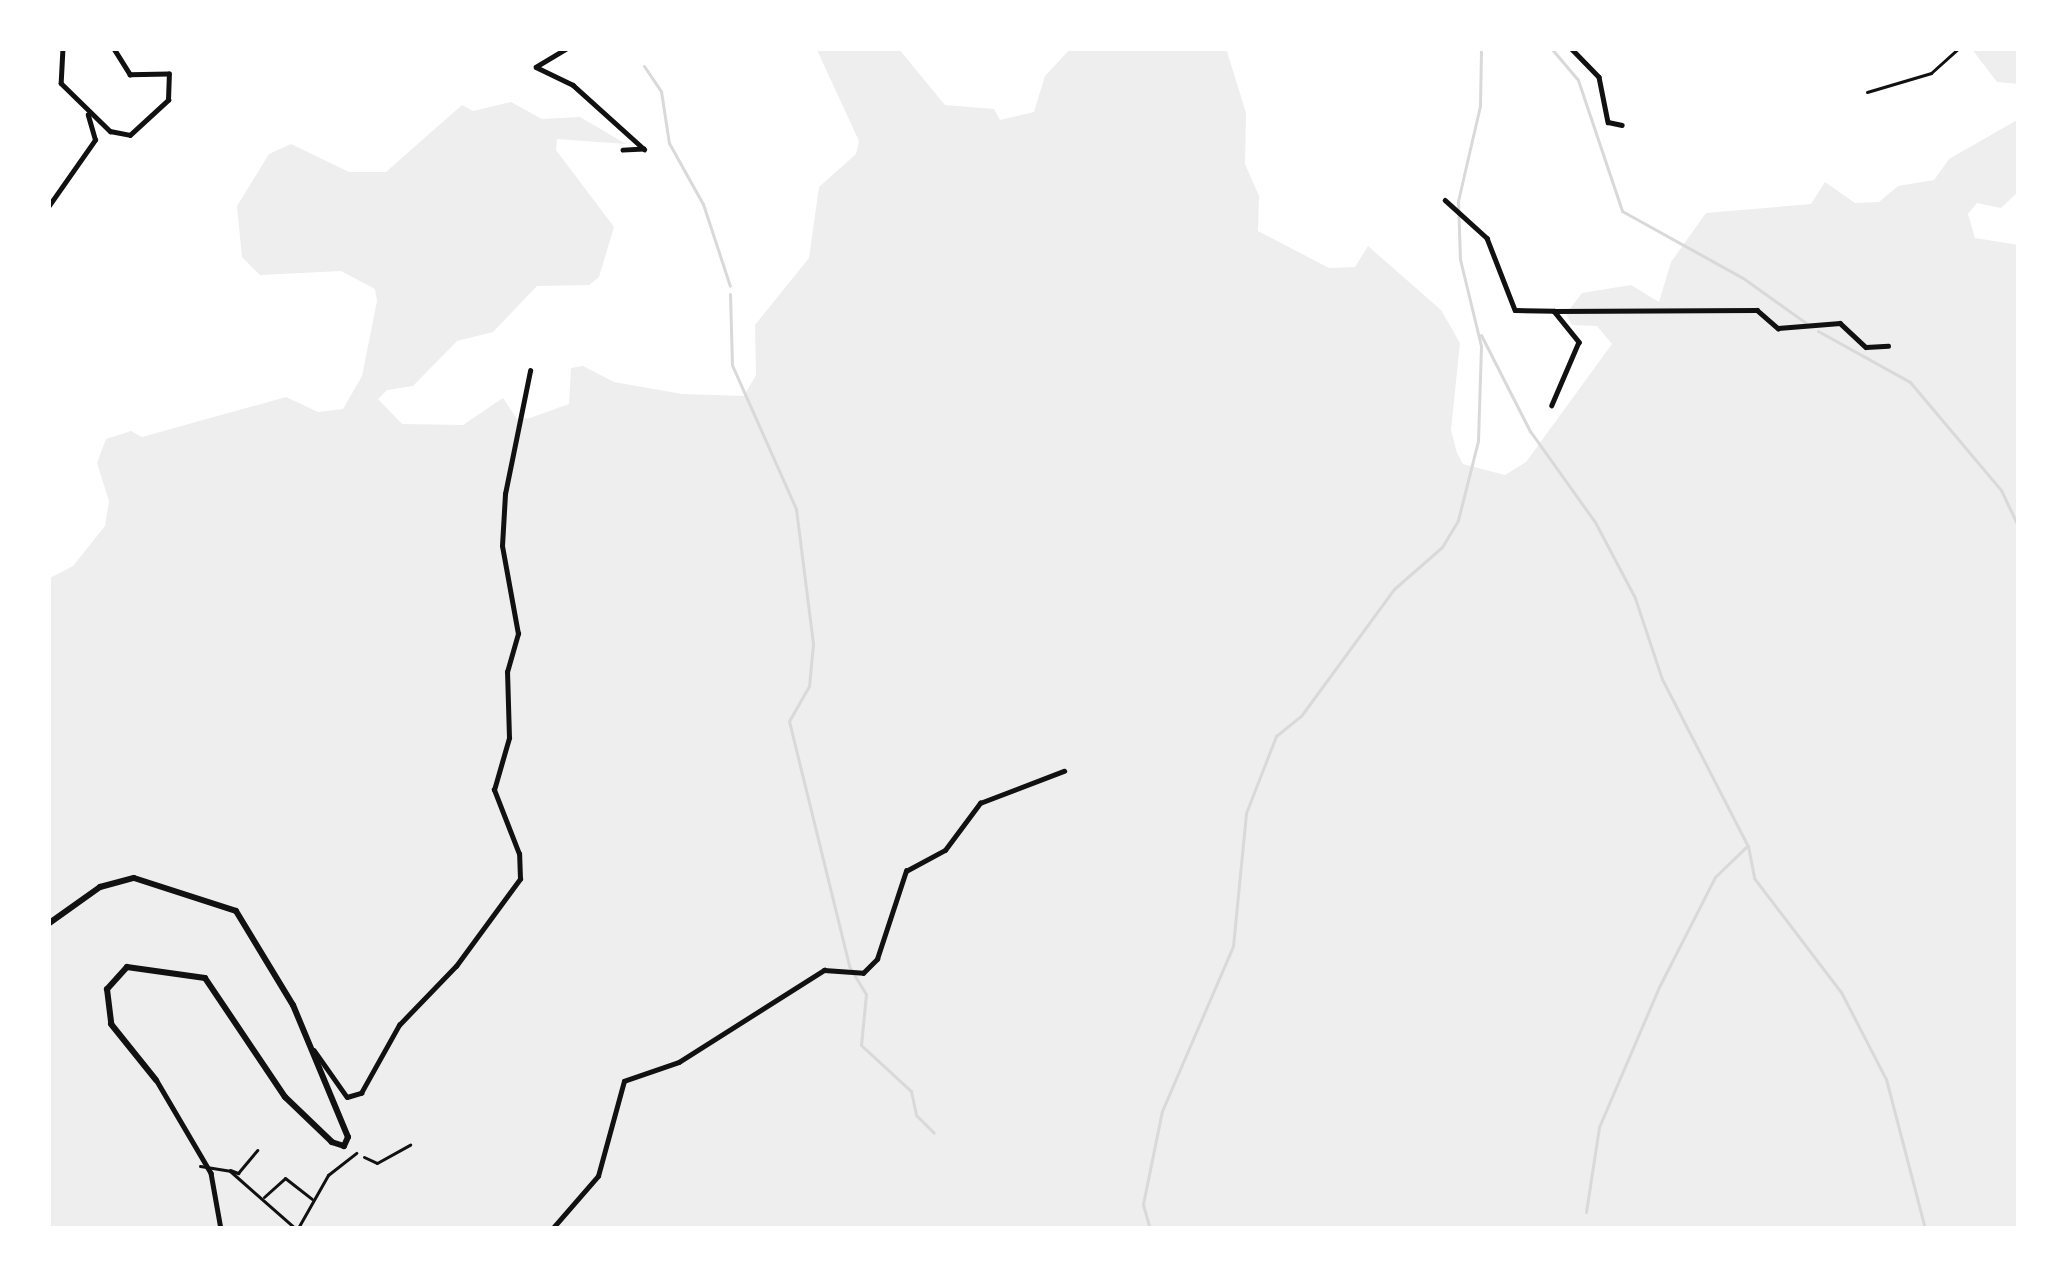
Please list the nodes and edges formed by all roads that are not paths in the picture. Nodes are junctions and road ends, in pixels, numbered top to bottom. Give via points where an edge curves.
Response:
1 (63, 48) edge
2 (113, 48) edge
3 (568, 48) edge
4 (1571, 48) edge
5 (86, 110) junction
6 (1622, 125) dead end
7 (623, 150) dead end
8 (1445, 200) dead end
9 (48, 207) edge
10 (1554, 311) junction
11 (1888, 346) dead end
12 (530, 371) dead end
13 (1552, 405) dead end
14 (1064, 771) dead end
15 (48, 924) edge
16 (314, 1049) junction
17 (156, 1080) joint
18 (256, 1150) dead end
19 (356, 1153) road end
20 (200, 1166) junction
21 (230, 1172) junction
22 (263, 1198) junction
23 (312, 1199) junction
24 (221, 1229) edge
25 (296, 1229) edge
26 (552, 1229) edge

1 - 5 street via 61,83
2 - 5 street via 130,75 169,74 168,100 130,135 110,131
3 - 7 street via 536,67 573,85 644,149
4 - 6 street via 1599,77 1608,122
5 - 9 street via 95,140
8 - 10 street via 1487,238 1515,310
10 - 11 street via 1757,310 1778,328 1840,322 1866,347
10 - 13 street via 1580,350
12 - 16 street via 505,494 502,546 518,634 507,672 509,738 494,790 523,870 456,966 399,1025 361,1093 347,1097
14 - 26 street via 980,803 945,850 906,872 877,959 863,974 824,970 679,1062 624,1081 598,1176
15 - 16 street via 119,879 216,902 248,924
16 - 17 street via 348,1137 344,1146 285,1096 205,977 127,967 107,989 111,1024
17 - 20 street
18 - 21 street
19 - 23 street
20 - 21 street
20 - 24 street via 218,1191
21 - 22 street
22 - 23 street via 285,1178
22 - 25 street
23 - 25 street

